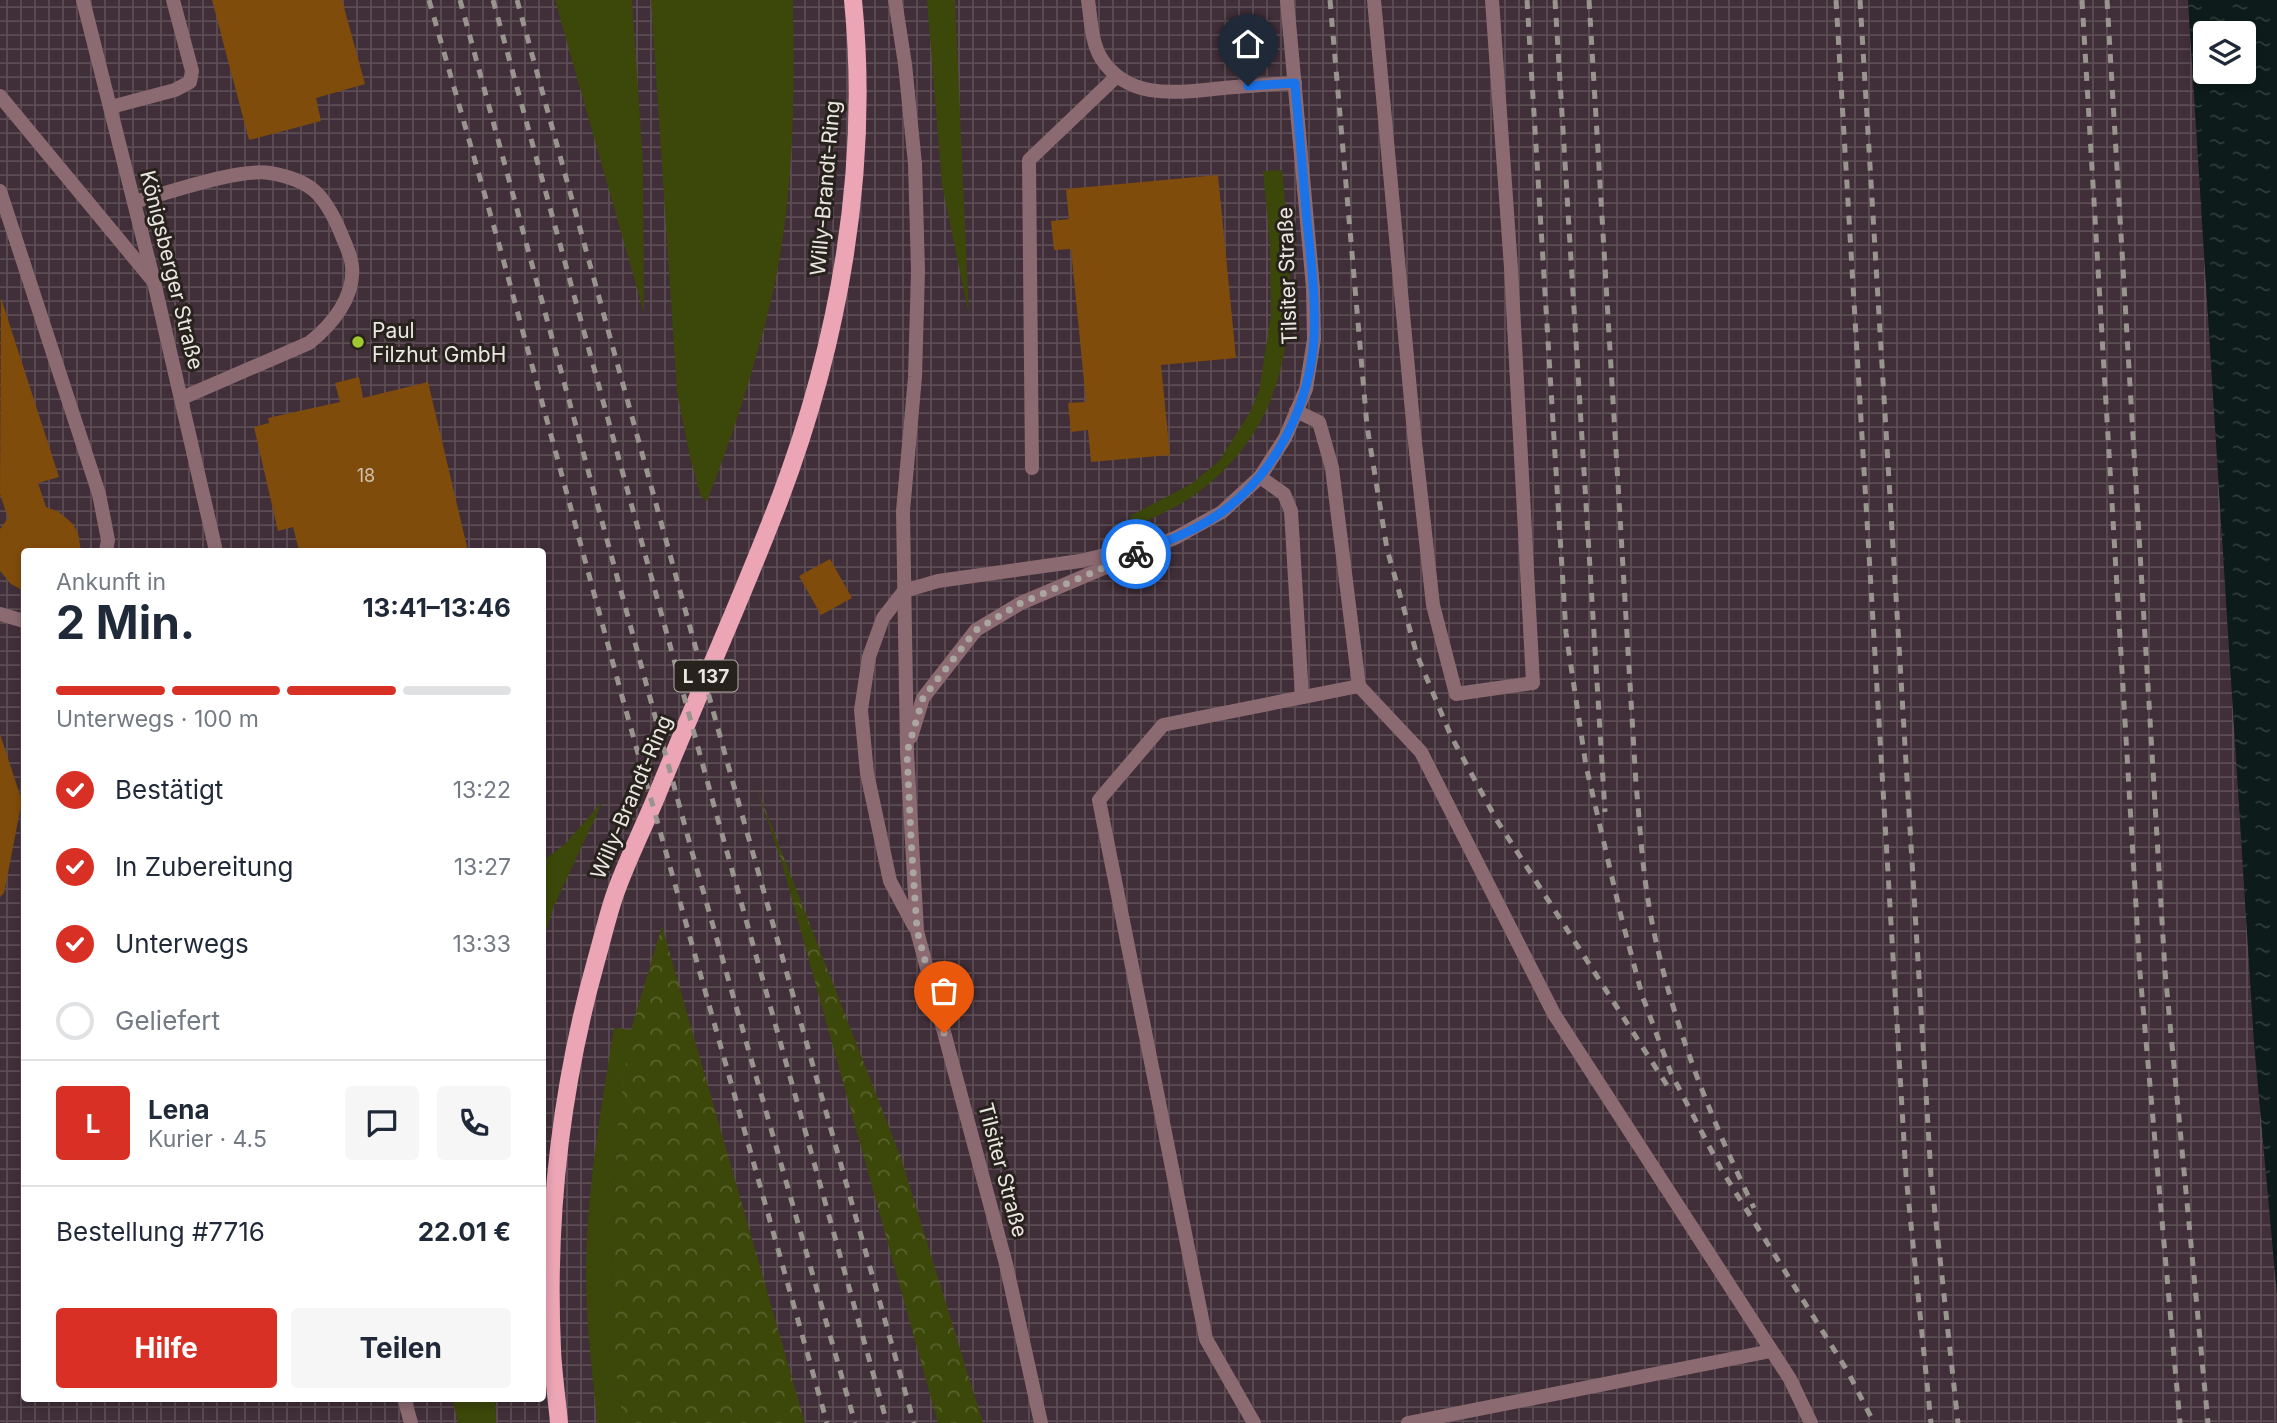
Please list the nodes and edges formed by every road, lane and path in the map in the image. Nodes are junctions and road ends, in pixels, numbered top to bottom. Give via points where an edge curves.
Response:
1 (83, 0) edge
2 (173, 0) edge
3 (853, 0) edge
4 (895, 0) edge
5 (1088, 0) edge
6 (1287, 0) edge
7 (1374, 0) edge
8 (1492, 0) edge
9 (1116, 76) junction
10 (1295, 83) junction
11 (0, 96) edge
12 (111, 107) junction
13 (0, 191) edge
14 (134, 202) junction
15 (154, 282) junction
16 (182, 398) junction
17 (1296, 411) junction
18 (1032, 468) dead end
19 (1260, 477) junction
20 (1177, 537) junction
21 (107, 548) edge
22 (215, 548) edge
23 (904, 591) junction
24 (0, 614) edge
25 (21, 620) edge
26 (1359, 686) junction
27 (1302, 698) junction
28 (907, 752) junction
29 (917, 930) junction
30 (1772, 1351) junction
31 (405, 1402) edge
32 (411, 1423) edge
33 (559, 1423) edge
34 (1041, 1423) edge
35 (1254, 1423) edge
36 (1408, 1423) edge
37 (1811, 1423) edge

1 - 12 street, Königsberger Straße
2 - 12 street via 192,71 190,82
3 - 33 main road, Willy-Brandt-Ring / L 137 via 856,136 849,224 836,304 812,400 779,499 614,898 584,1004 565,1106 554,1216 552,1351
4 - 23 street, Tilsiter Straße via 915,164 918,271 915,377 903,510
5 - 9 street via 1100,57
6 - 10 street, Tilsiter Straße
7 - 8 street via 1432,592 1456,694 1533,683
9 - 10 street via 1138,88 1162,93
9 - 18 street via 1029,160
10 - 17 street, Tilsiter Straße via 1314,326 1306,389
11 - 15 street
12 - 14 street, Königsberger Straße
13 - 21 street via 99,494
14 - 15 street, Königsberger Straße
14 - 16 street via 253,172 290,178 314,190 329,206 350,255 349,291 320,335
15 - 16 street, Königsberger Straße
16 - 22 street, Königsberger Straße
17 - 19 street, Tilsiter Straße
17 - 26 street via 1319,422 1332,468
19 - 20 street, Tilsiter Straße via 1222,512
19 - 27 street via 1284,495 1291,511
20 - 23 street, Tilsiter Straße via 1080,561 938,581
20 - 28 street, Tilsiter Straße via 1021,603 976,630 923,698
23 - 28 street, Tilsiter Straße
23 - 29 street, Tilsiter Straße via 883,618 869,657 861,710 867,773 890,881
24 - 25 street
26 - 27 street
26 - 30 street via 1421,752 1554,1013
27 - 35 street via 1163,725 1099,800 1206,1339
28 - 29 street, Tilsiter Straße
29 - 34 street, Tilsiter Straße via 1006,1264
30 - 36 street
30 - 37 street
31 - 32 street

